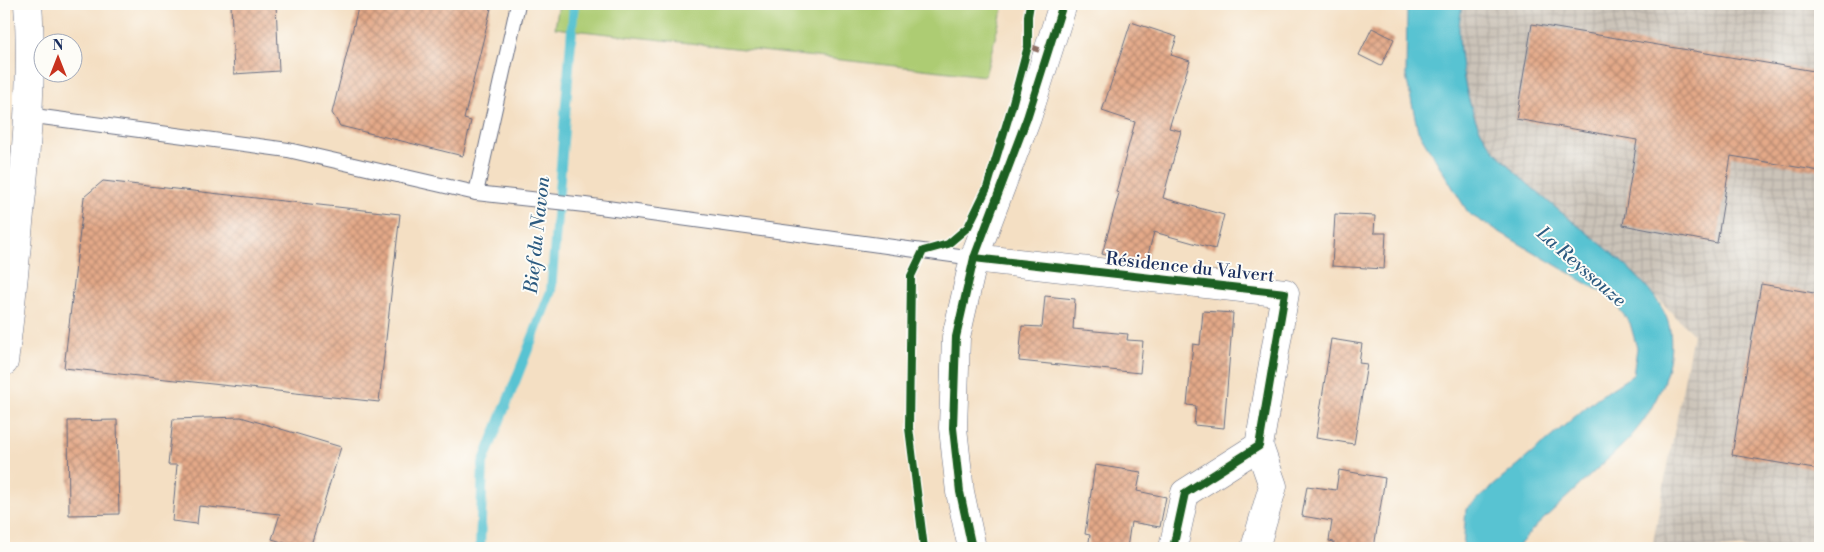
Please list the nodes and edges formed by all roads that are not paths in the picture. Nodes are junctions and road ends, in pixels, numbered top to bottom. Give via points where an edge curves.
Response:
1 (28, 4) edge
2 (518, 4) edge
3 (1063, 4) edge
4 (27, 115) junction
5 (476, 193) junction
6 (974, 258) junction
7 (4, 362) edge
8 (1259, 446) junction
9 (972, 548) edge
10 (1173, 548) edge
11 (1255, 548) edge

1 - 4 street via 31,45
2 - 5 lane
3 - 6 street via 1027,118
4 - 5 lane via 288,150
4 - 7 street
5 - 6 lane
6 - 8 street, Résidence du Valvert via 1285,293
6 - 9 street via 956,337 953,428 960,492
8 - 10 street via 1185,493
8 - 11 street, Résidence du Valvert via 1273,486

